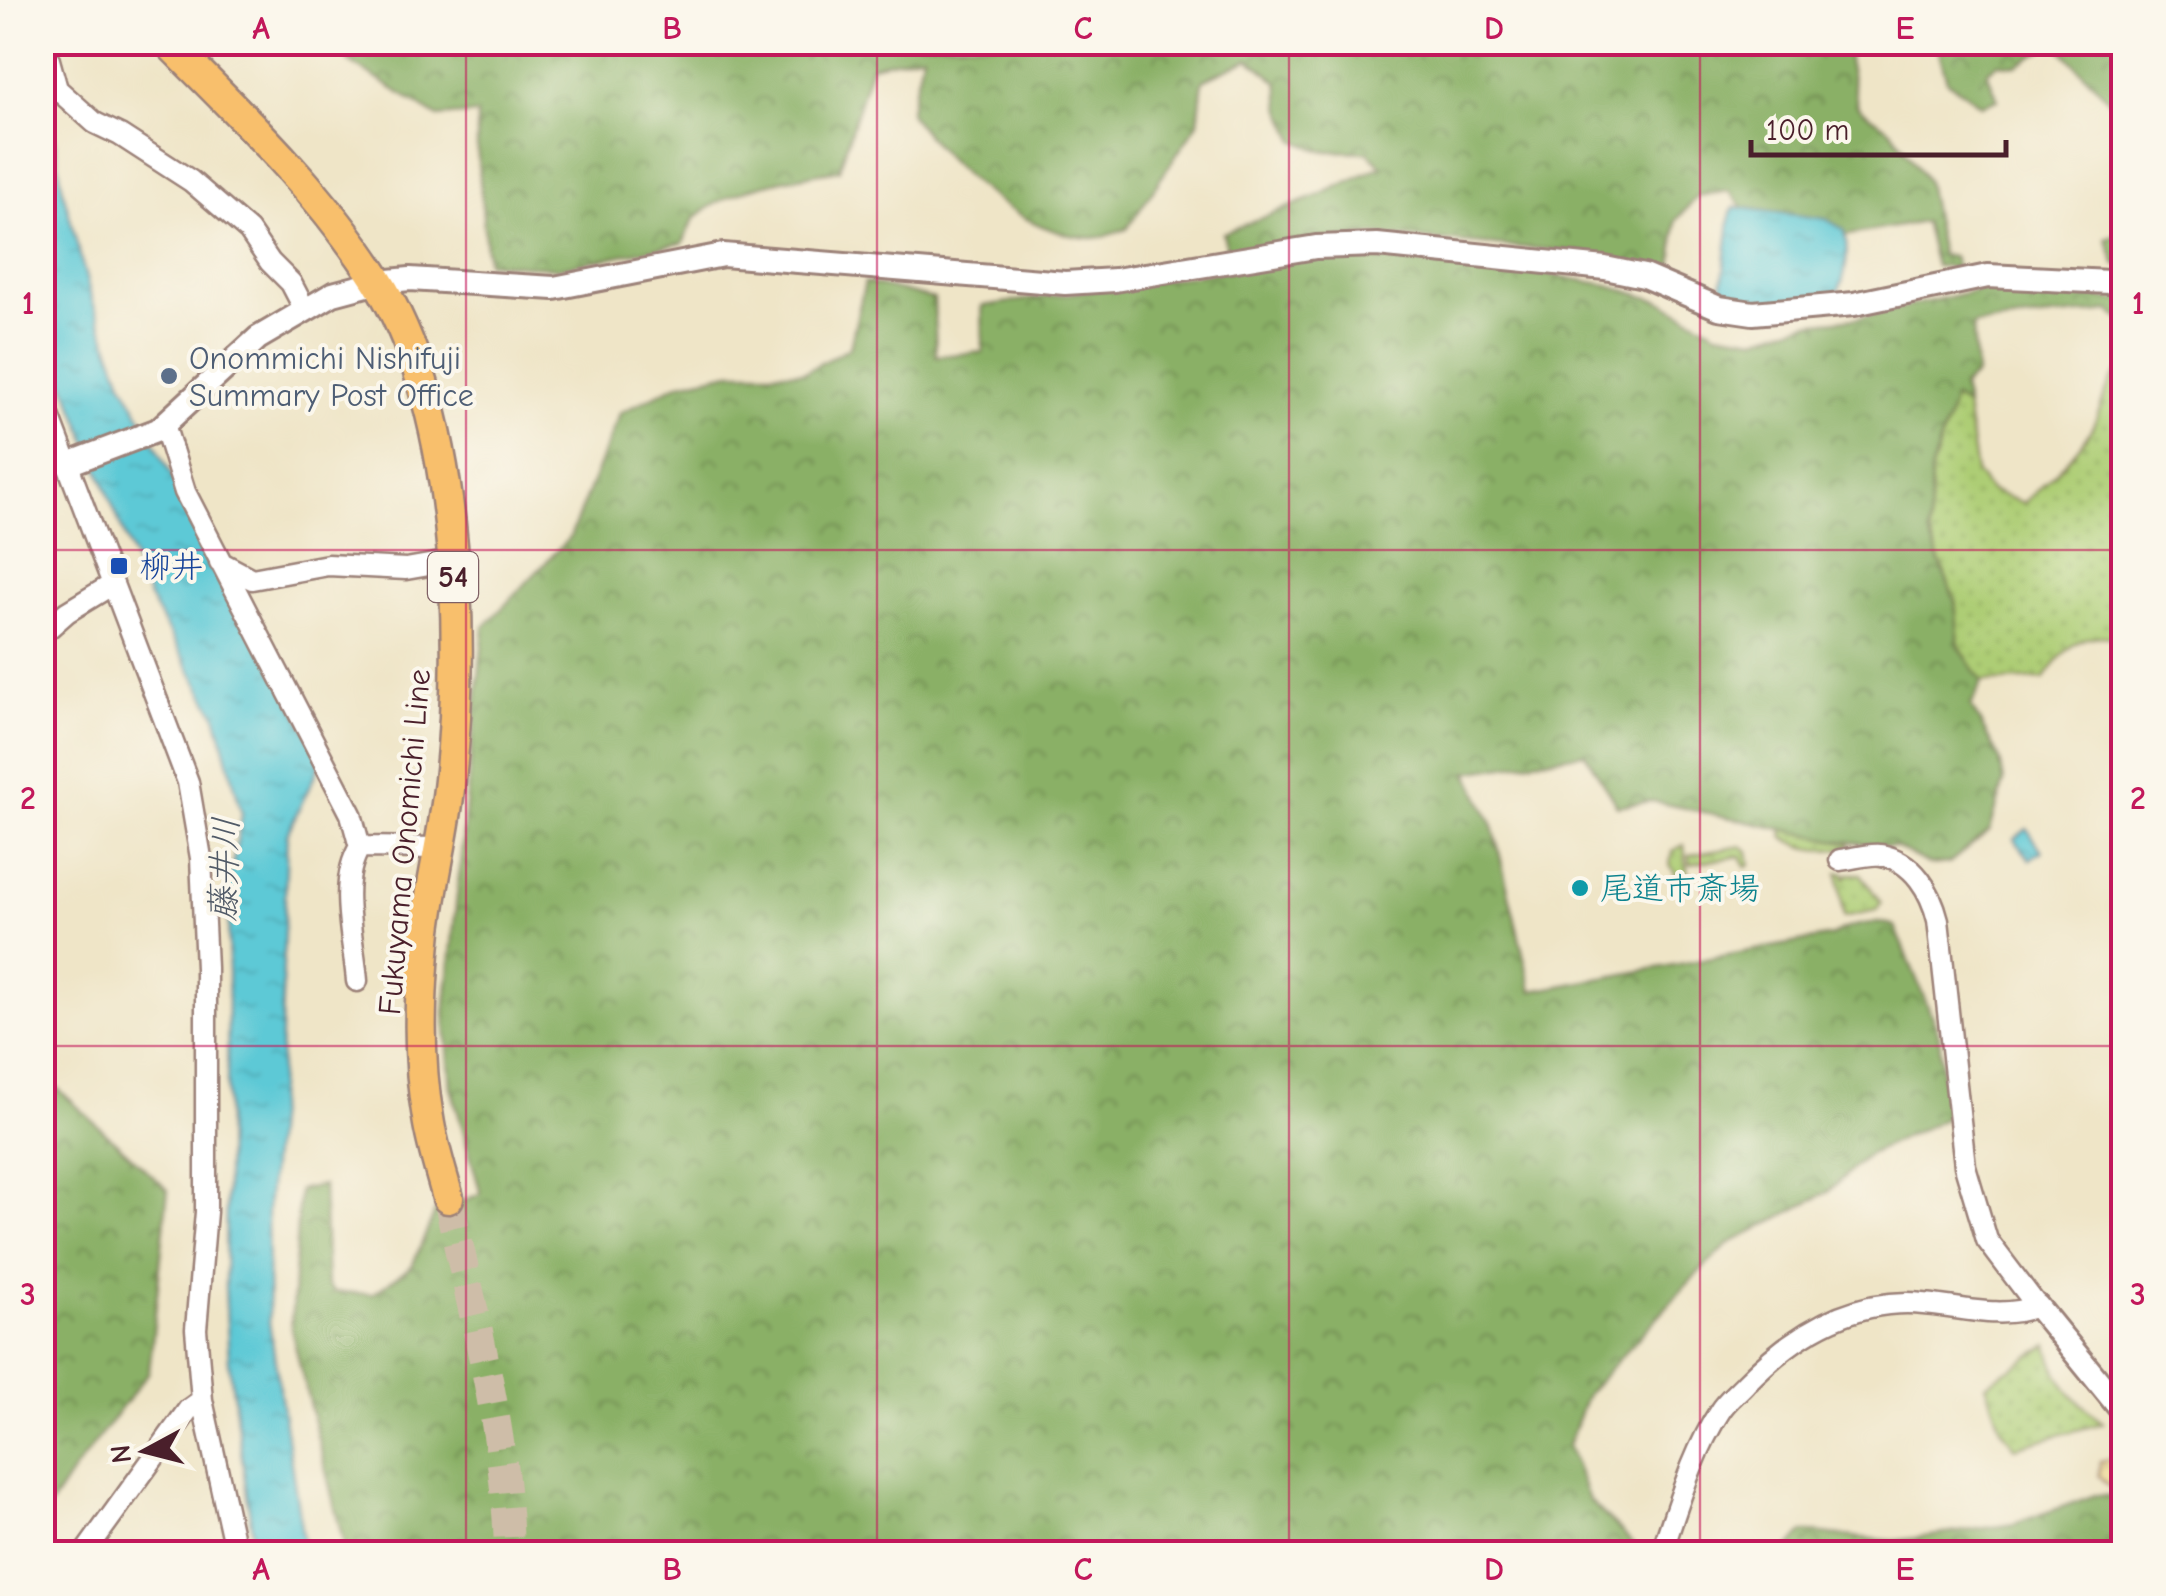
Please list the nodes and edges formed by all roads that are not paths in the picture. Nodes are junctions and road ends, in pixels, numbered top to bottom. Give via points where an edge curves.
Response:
1 (44, 42) edge
2 (168, 42) edge
3 (2124, 278) edge
4 (378, 282) junction
5 (304, 308) junction
6 (42, 398) edge
7 (158, 429) junction
8 (68, 464) junction
9 (220, 562) junction
10 (452, 562) junction
11 (113, 584) junction
12 (42, 634) edge
13 (360, 847) junction
14 (439, 848) junction
15 (1840, 860) dead end
16 (357, 981) dead end
17 (448, 1198) tunnel mouth
18 (2037, 1306) junction
19 (202, 1400) junction
20 (2124, 1413) edge
21 (84, 1554) edge
22 (236, 1554) edge
23 (1661, 1554) edge

1 - 5 street via 57,89 249,231
2 - 4 main road, Fukuyama Onomichi Line / 54 via 331,214
3 - 4 street via 1988,276 1854,304 1752,312 1719,308 1644,276 1605,268 1377,246 1316,247 1064,283 723,255 554,288
4 - 5 street
4 - 10 main road, Fukuyama Onomichi Line / 54 via 403,329 426,400
5 - 7 street via 258,338
6 - 8 street
7 - 8 street
7 - 9 street
8 - 11 street
9 - 10 street via 252,579 328,565 406,569
9 - 13 street via 351,814
10 - 14 main road, Fukuyama Onomichi Line / 54 via 457,676
11 - 12 street
11 - 19 street via 188,782 200,858 206,1212 196,1329
13 - 14 street
13 - 16 street via 349,887
14 - 17 main road, Fukuyama Onomichi Line / 54 via 420,1010 428,1119
15 - 18 street via 1880,854 1904,866 1931,893 1965,1166 1987,1240
18 - 20 street
18 - 23 street via 2001,1312 1880,1304 1830,1320 1780,1352 1720,1410
19 - 21 street via 188,1410
19 - 22 street

